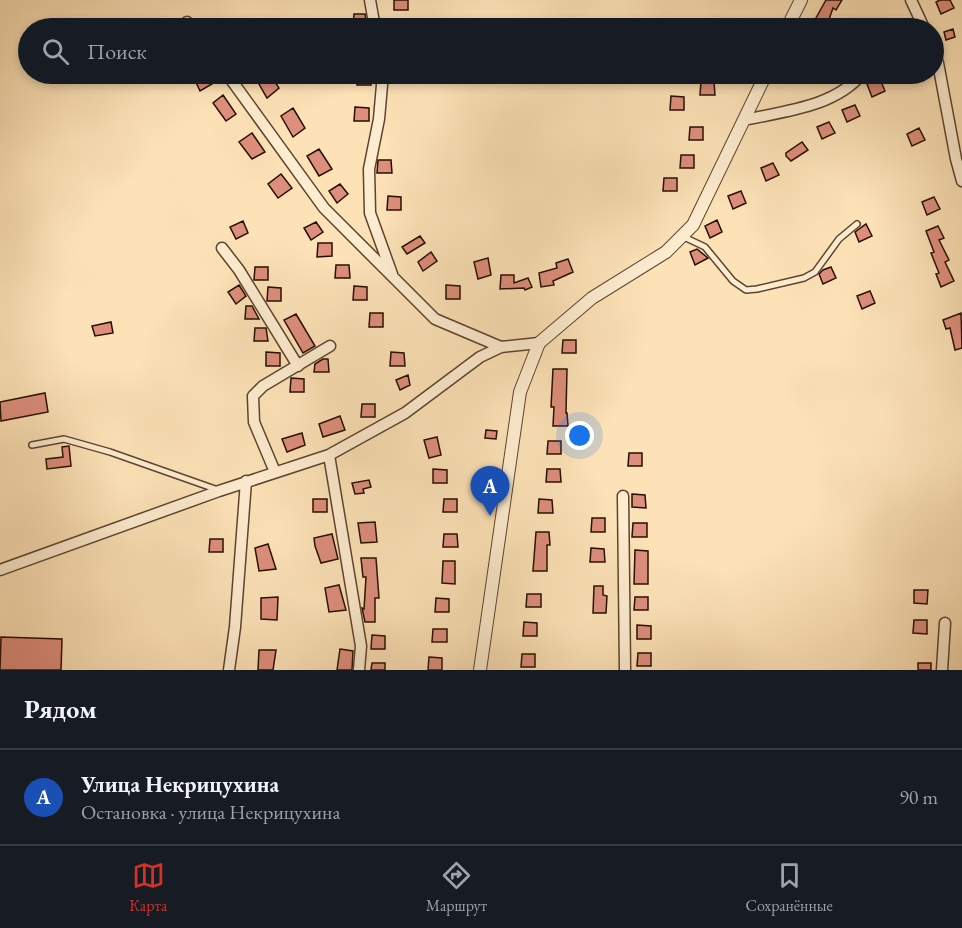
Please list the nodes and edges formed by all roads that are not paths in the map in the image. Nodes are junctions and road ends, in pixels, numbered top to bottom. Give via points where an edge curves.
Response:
1 (370, 0) edge
2 (801, 0) edge
3 (911, 0) edge
4 (373, 18) edge
5 (792, 18) edge
6 (919, 18) edge
7 (233, 84) edge
8 (382, 84) edge
9 (761, 84) edge
10 (853, 84) edge
11 (940, 84) edge
12 (744, 120) junction
13 (962, 181) edge
14 (857, 224) dead end
15 (682, 236) junction
16 (222, 248) dead end
17 (393, 277) junction
18 (539, 343) junction
19 (330, 346) dead end
20 (501, 347) junction
21 (298, 366) junction
22 (32, 446) dead end
23 (329, 455) junction
24 (274, 472) junction
25 (246, 482) junction
26 (219, 491) junction
27 (623, 496) dead end
28 (0, 570) edge
29 (945, 623) dead end
30 (230, 670) edge
31 (359, 670) edge
32 (480, 670) edge
33 (625, 670) edge
34 (942, 670) edge

1 - 4 street
2 - 5 street
3 - 6 street
7 - 17 street via 324,208
8 - 17 street via 369,169 370,213
9 - 12 street
10 - 12 street via 827,101
11 - 13 street
12 - 15 street via 693,225
14 - 15 lane via 815,272 804,278 746,290 733,281 705,247
15 - 18 street via 666,252 592,298
16 - 21 street
17 - 20 street via 435,319
18 - 20 street
18 - 32 street via 520,392
19 - 21 street
20 - 23 street via 480,357 405,412
21 - 24 street via 253,396 254,422
22 - 26 lane via 64,439
23 - 24 street
23 - 31 street via 361,646
24 - 25 street
25 - 26 street
25 - 30 street
26 - 28 street
27 - 33 street
29 - 34 street

